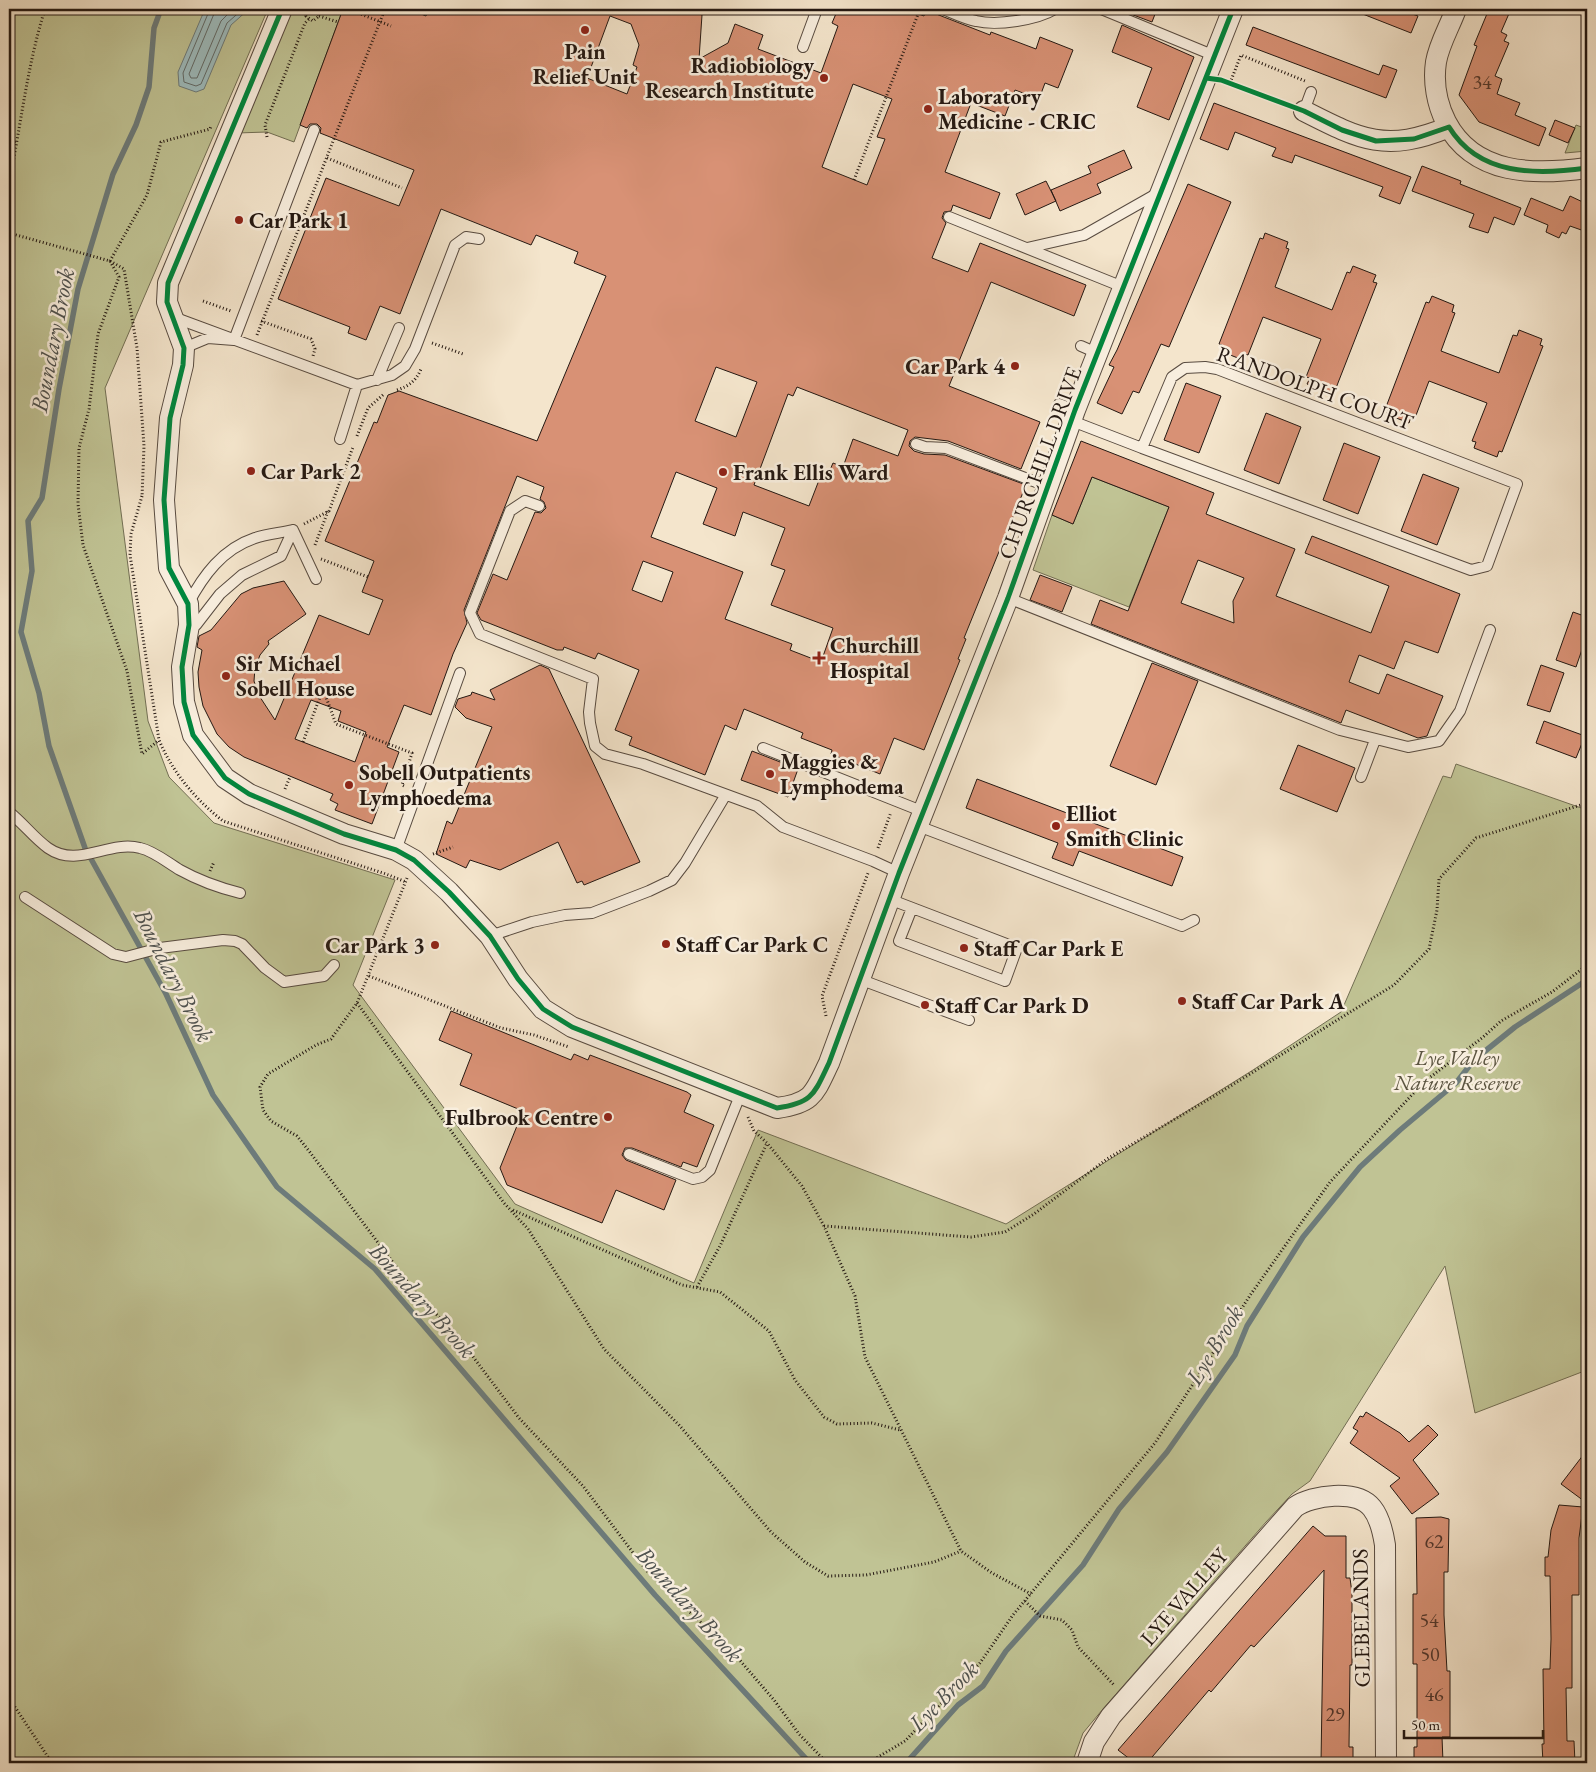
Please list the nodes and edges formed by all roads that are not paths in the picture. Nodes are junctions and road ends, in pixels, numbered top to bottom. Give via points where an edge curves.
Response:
1 (282, 9) edge
2 (817, 9) edge
3 (943, 9) edge
4 (1055, 9) edge
5 (1101, 9) edge
6 (1233, 9) edge
7 (1456, 9) edge
8 (803, 47) dead end
9 (1215, 56) junction
10 (1313, 88) road end
11 (1304, 111) joint
12 (1449, 127) junction
13 (314, 130) dead end
14 (1587, 168) edge
15 (1163, 190) junction
16 (949, 217) dead end
17 (479, 239) dead end
18 (1027, 248) junction
19 (1123, 287) junction
20 (172, 317) junction
21 (399, 328) dead end
22 (234, 340) junction
23 (184, 348) junction
24 (377, 380) junction
25 (357, 386) junction
26 (1069, 412) junction
27 (340, 439) dead end
28 (916, 444) dead end
29 (1142, 448) junction
30 (1049, 487) junction
31 (539, 506) dead end
32 (293, 530) junction
33 (316, 579) dead end
34 (1008, 598) junction
35 (188, 604) junction
36 (189, 626) junction
37 (1490, 630) dead end
38 (460, 673) dead end
39 (1375, 740) junction
40 (763, 748) dead end
41 (1361, 776) dead end
42 (725, 796) junction
43 (9, 812) edge
44 (921, 819) junction
45 (396, 850) junction
46 (899, 873) junction
47 (240, 893) dead end
48 (25, 897) dead end
49 (889, 899) junction
50 (912, 908) junction
51 (1194, 920) dead end
52 (490, 936) junction
53 (334, 965) dead end
54 (859, 979) junction
55 (970, 1020) dead end
56 (738, 1100) junction
57 (629, 1154) dead end
58 (1342, 1497) joint
59 (1087, 1763) edge
60 (1386, 1763) edge

1 - 20 street via 168,283 167,302
2 - 8 lane
3 - 4 lane via 976,22 1014,22
5 - 9 lane
6 - 9 street, CHURCHILL DRIVE
7 - 12 street via 1438,56 1436,72 1438,102
9 - 15 street, CHURCHILL DRIVE
10 - 11 lane
11 - 12 street via 1342,130 1376,141 1414,139
12 - 14 street via 1469,150 1499,166 1547,173
13 - 22 lane
15 - 18 lane via 1084,235
15 - 19 street, CHURCHILL DRIVE
16 - 18 lane
17 - 24 lane via 466,237 455,245 415,349 405,366
18 - 19 lane
19 - 26 street, CHURCHILL DRIVE via 1089,350
20 - 22 lane
20 - 23 street
21 - 24 lane
22 - 23 lane via 208,338
22 - 25 lane
23 - 35 street via 170,418 164,500 169,568
24 - 25 lane
25 - 27 lane
26 - 29 lane
26 - 30 street, CHURCHILL DRIVE
28 - 30 lane via 946,448
29 - 29 lane, RANDOLPH COURT via 1470,570 1487,566 1518,484 1205,367 1185,368 1172,377
30 - 34 street, CHURCHILL DRIVE
31 - 42 lane via 525,501 510,511 470,612 480,634 593,678 590,723 595,746 605,754 643,764
32 - 33 lane
32 - 35 lane via 240,544 214,564
32 - 36 lane via 281,556 242,575 220,594 196,625
34 - 39 lane via 1331,726
34 - 44 street, CHURCHILL DRIVE
35 - 36 street, CHURCHILL DRIVE
36 - 45 street, CHURCHILL DRIVE via 182,667 184,702 193,735 225,778 278,808
37 - 39 lane via 1460,711 1439,741 1408,747
38 - 45 lane
39 - 41 lane
40 - 44 lane via 905,804
42 - 46 lane via 757,806 783,827 873,860
42 - 52 lane via 686,863 672,880 592,914 565,915 532,922
43 - 47 lane via 49,849 69,857 112,848 140,848 183,871
44 - 46 street, CHURCHILL DRIVE
44 - 51 lane via 1182,926
45 - 52 street, CHURCHILL DRIVE via 414,860 449,892
46 - 49 street, CHURCHILL DRIVE
48 - 53 lane via 113,954 128,957 153,950 235,941 284,982 324,976
49 - 50 lane
49 - 54 street, CHURCHILL DRIVE
50 - 50 lane via 1017,948 1005,981 899,941
52 - 56 street, CHURCHILL DRIVE via 518,979 544,1009 565,1023
54 - 55 lane
54 - 56 street, CHURCHILL DRIVE via 815,1092 798,1105 777,1108
56 - 57 lane via 710,1170 702,1177 693,1179
58 - 59 street, LYE VALLEY via 1316,1497 1295,1507 1110,1716 1094,1742
58 - 60 street, GLEBELANDS via 1359,1499 1372,1507 1382,1526 1385,1545

